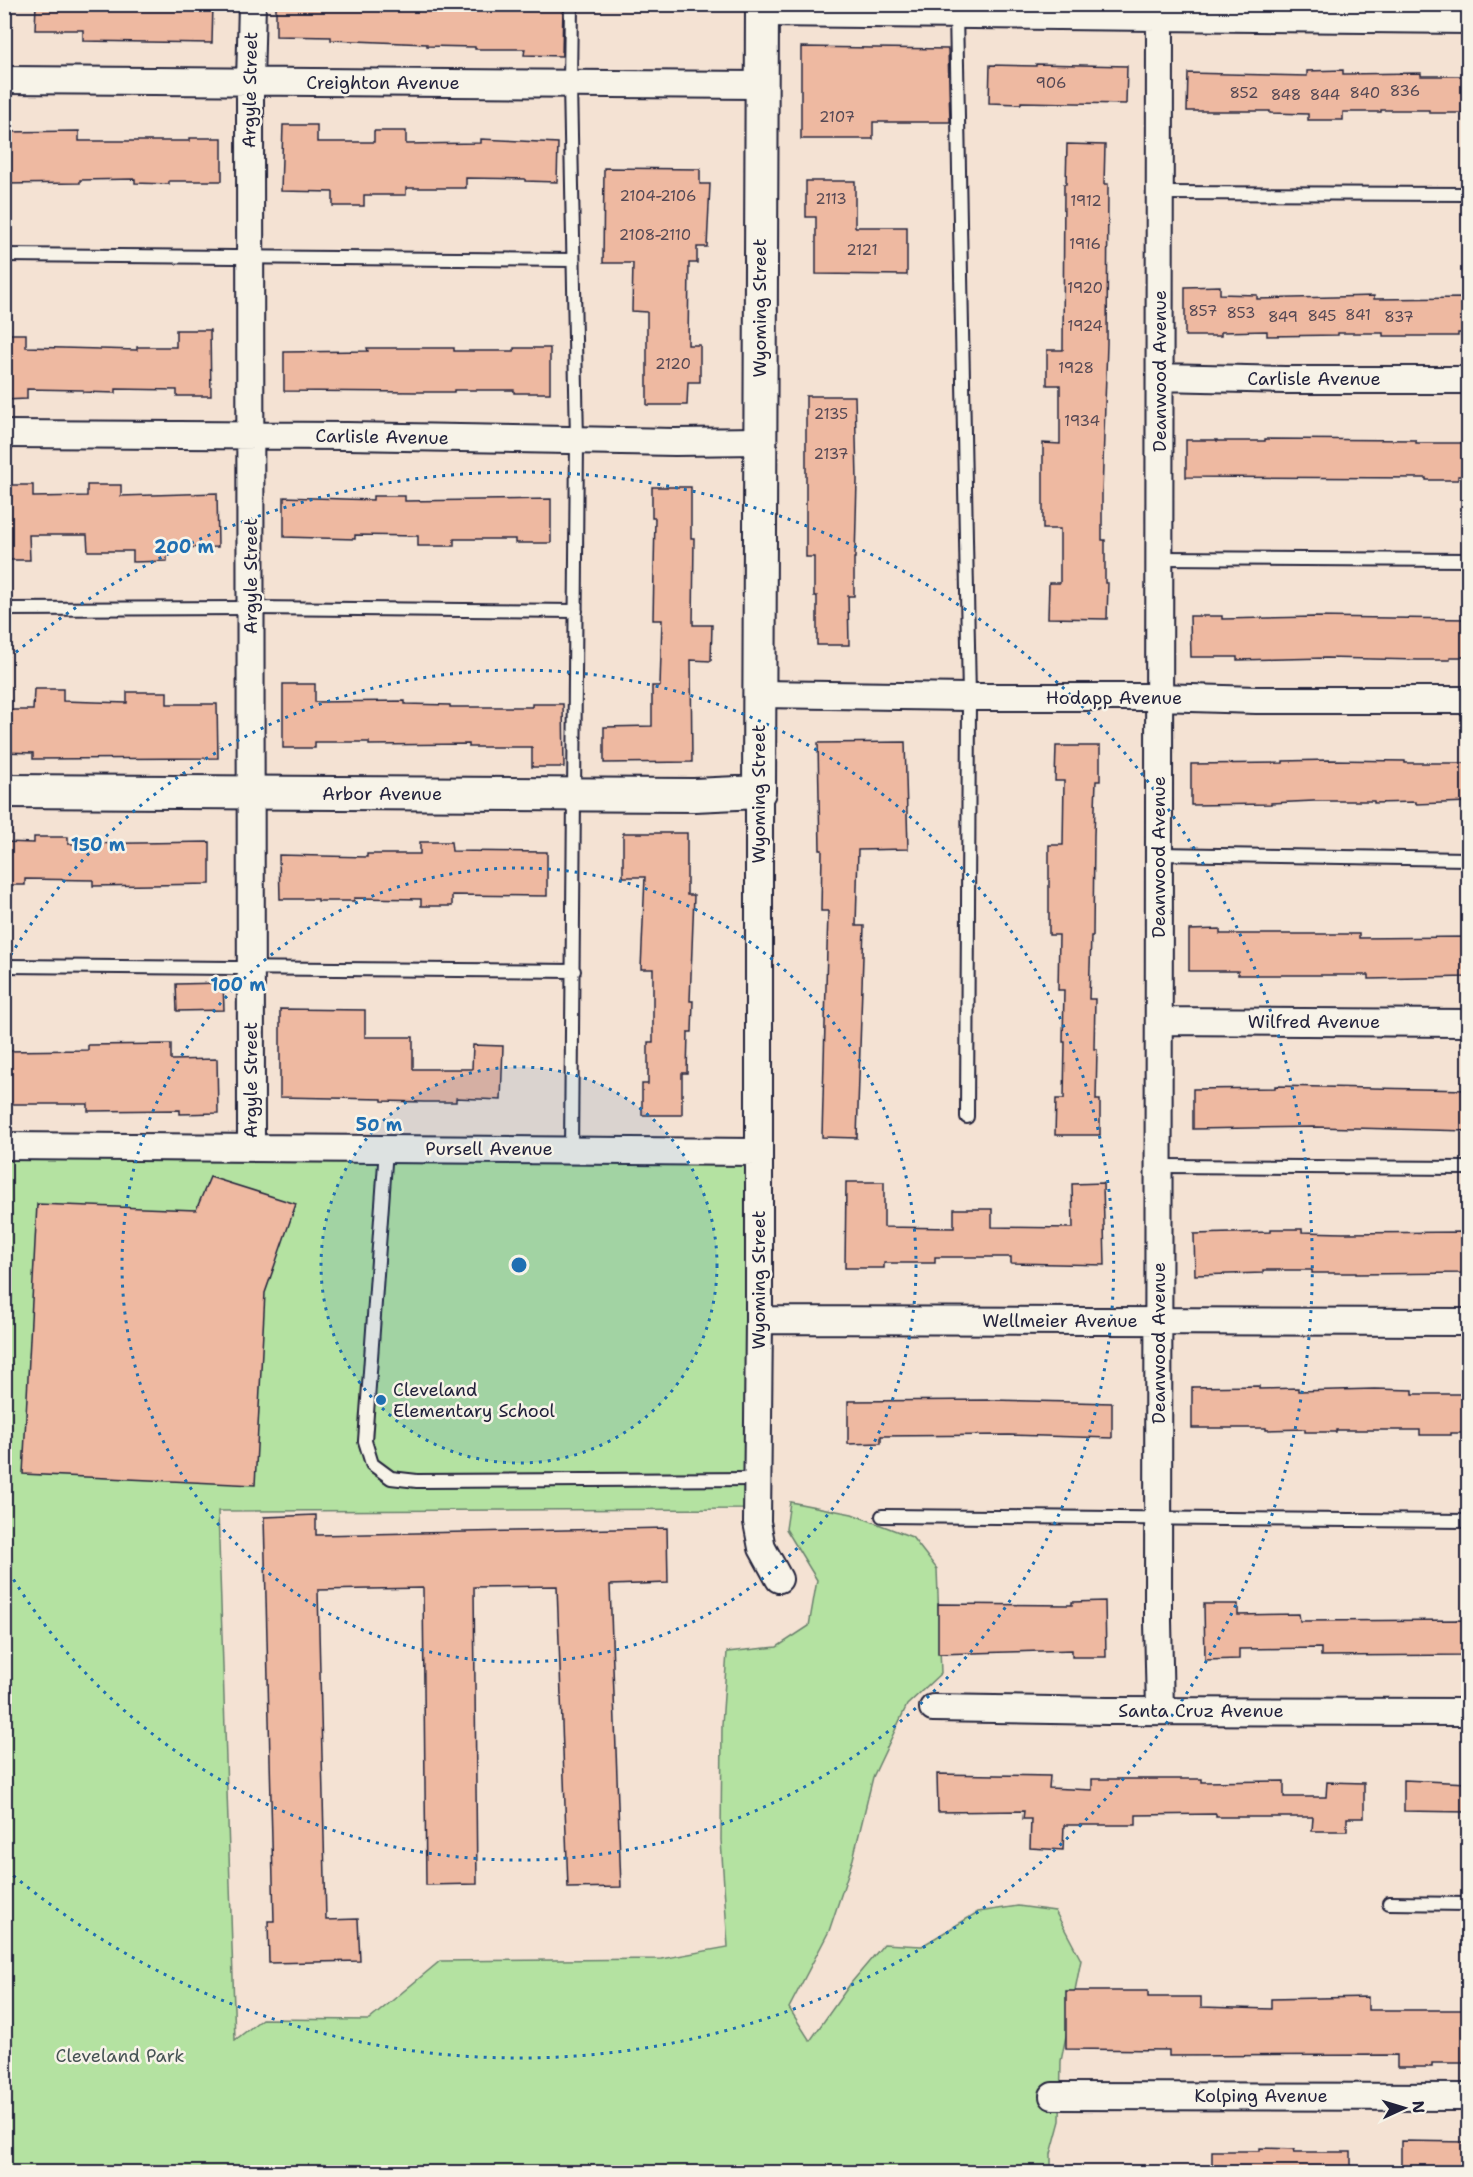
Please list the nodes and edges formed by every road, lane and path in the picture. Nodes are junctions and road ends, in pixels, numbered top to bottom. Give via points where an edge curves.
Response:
1 (252, 4) edge
2 (571, 4) edge
3 (762, 9) edge
4 (956, 9) edge
5 (1160, 10) edge
6 (1407, 12) edge
7 (1468, 20) edge
8 (4, 80) edge
9 (250, 82) junction
10 (570, 84) junction
11 (761, 85) junction
12 (1160, 193) junction
13 (1468, 194) edge
14 (4, 255) edge
15 (250, 257) junction
16 (573, 260) junction
17 (1160, 377) junction
18 (1468, 380) edge
19 (4, 435) edge
20 (250, 436) junction
21 (576, 440) junction
22 (760, 441) junction
23 (1160, 558) junction
24 (1468, 561) edge
25 (251, 608) junction
26 (4, 609) edge
27 (576, 611) junction
28 (759, 694) junction
29 (969, 697) junction
30 (1159, 697) junction
31 (1468, 700) edge
32 (4, 791) edge
33 (759, 792) junction
34 (250, 794) junction
35 (575, 794) junction
36 (1159, 854) junction
37 (1468, 859) edge
38 (4, 966) edge
39 (251, 968) junction
40 (573, 971) junction
41 (1160, 1021) junction
42 (1468, 1023) edge
43 (967, 1117) dead end
44 (4, 1146) edge
45 (251, 1148) junction
46 (386, 1149) junction
47 (572, 1150) junction
48 (758, 1152) junction
49 (1159, 1166) junction
50 (1468, 1168) edge
51 (759, 1320) junction
52 (1159, 1321) junction
53 (1468, 1322) edge
54 (757, 1479) junction
55 (882, 1516) dead end
56 (1158, 1519) junction
57 (1468, 1521) edge
58 (779, 1579) dead end
59 (933, 1708) dead end
60 (1160, 1710) junction
61 (1468, 1712) edge
62 (1389, 1903) dead end
63 (1468, 1904) edge
64 (1053, 2096) dead end
65 (1468, 2097) edge

1 - 9 street, Argyle Street
2 - 10 lane
3 - 4 street
3 - 11 street, Wyoming Street
4 - 5 street
4 - 29 lane
5 - 6 street
5 - 12 street, Deanwood Avenue
6 - 7 street
8 - 9 street, Creighton Avenue
9 - 10 street, Creighton Avenue
9 - 15 street, Argyle Street
10 - 11 street, Creighton Avenue
10 - 16 lane
11 - 22 street, Wyoming Street
12 - 13 lane
12 - 17 street, Deanwood Avenue
14 - 15 lane
15 - 16 lane
15 - 20 street, Argyle Street
16 - 21 lane
17 - 18 street, Carlisle Avenue
17 - 23 street, Deanwood Avenue
19 - 20 street, Carlisle Avenue
20 - 21 street, Carlisle Avenue
20 - 25 street, Argyle Street
21 - 22 street, Carlisle Avenue
21 - 27 lane
22 - 28 street, Wyoming Street
23 - 24 lane
23 - 30 street, Deanwood Avenue
25 - 26 lane
25 - 27 lane
25 - 34 street, Argyle Street
27 - 35 lane
28 - 29 street, Hodapp Avenue
28 - 33 street, Wyoming Street
29 - 30 street, Hodapp Avenue
29 - 43 lane
30 - 31 street, Hodapp Avenue
30 - 36 street, Deanwood Avenue
32 - 34 street, Arbor Avenue
33 - 35 street, Arbor Avenue
33 - 48 street, Wyoming Street
34 - 35 street, Arbor Avenue
34 - 39 street, Argyle Street
35 - 40 lane
36 - 37 lane
36 - 41 street, Deanwood Avenue
38 - 39 lane
39 - 40 lane
39 - 45 street, Argyle Street
40 - 47 lane
41 - 42 street, Wilfred Avenue
41 - 49 street, Deanwood Avenue
44 - 45 street, Pursell Avenue
45 - 46 street, Pursell Avenue
46 - 47 street, Pursell Avenue
46 - 54 lane via 365,1441 372,1464 391,1478 417,1481
47 - 48 street, Pursell Avenue
48 - 51 street, Wyoming Street
49 - 50 lane
49 - 52 street, Deanwood Avenue
51 - 52 street, Wellmeier Avenue
51 - 54 street, Wyoming Street
52 - 53 street, Wellmeier Avenue
52 - 56 street, Deanwood Avenue
54 - 58 street, Wyoming Street via 757,1522 762,1548
55 - 56 lane
56 - 57 lane
56 - 60 street, Deanwood Avenue
59 - 60 street, Santa Cruz Avenue
60 - 61 street, Santa Cruz Avenue
62 - 63 lane
64 - 65 street, Kolping Avenue

